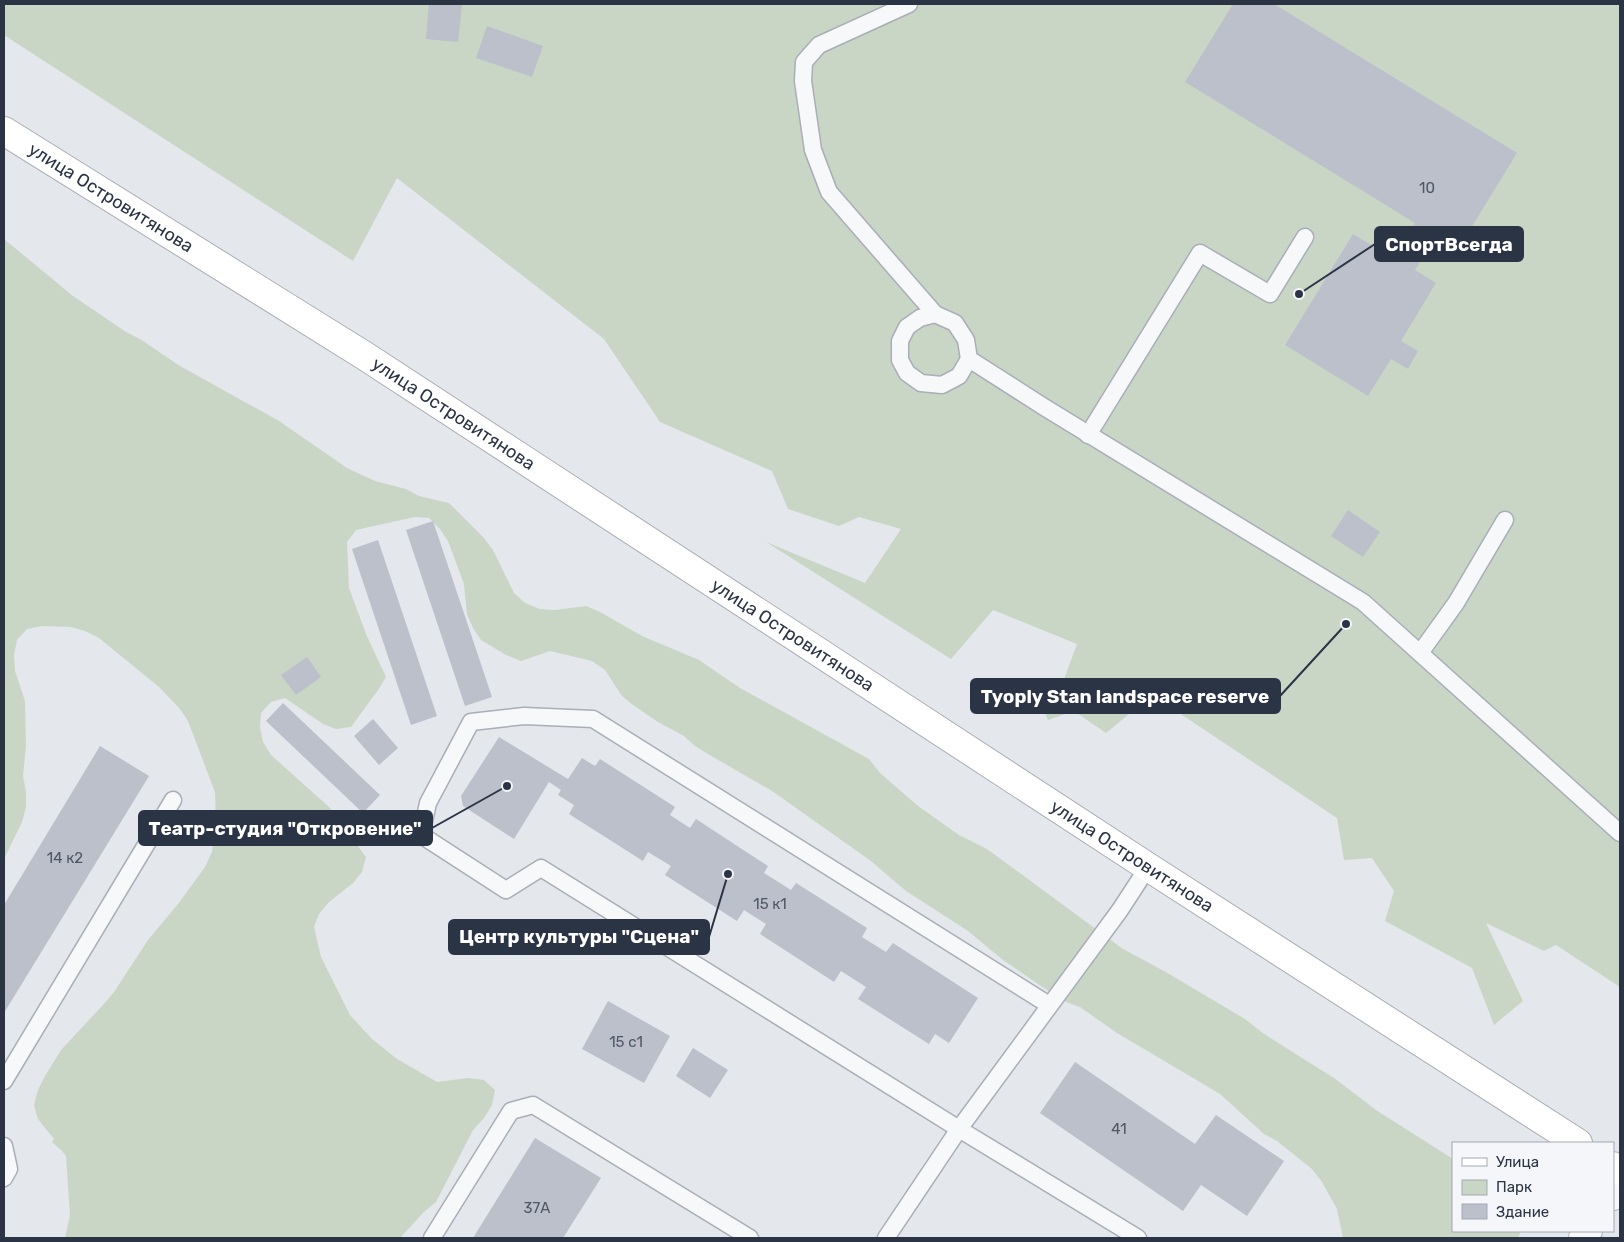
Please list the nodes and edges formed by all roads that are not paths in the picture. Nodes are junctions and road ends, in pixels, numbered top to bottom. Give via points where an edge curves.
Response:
1 (909, 4) edge
2 (4, 131) edge
3 (1305, 237) dead end
4 (935, 314) junction
5 (969, 359) junction
6 (1088, 435) junction
7 (1506, 520) dead end
8 (1420, 653) junction
9 (173, 800) dead end
10 (1620, 833) edge
11 (1148, 866) junction
12 (1049, 1005) junction
13 (4, 1081) edge
14 (959, 1130) junction
15 (1576, 1142) edge
16 (4, 1146) edge
17 (4, 1178) edge
18 (432, 1238) edge
19 (750, 1238) edge
20 (886, 1238) edge
21 (1138, 1238) edge

1 - 4 lane via 819,45 804,62 803,81 813,150 829,192
2 - 11 main road, улица Островитянова via 365,356
3 - 6 lane via 1270,294 1200,253
4 - 5 lane via 955,323 966,340
4 - 5 lane via 920,318 907,327 900,342 900,360 908,373 921,383 942,385 959,376
5 - 6 lane
6 - 8 lane via 1363,602
7 - 8 lane via 1456,604
8 - 10 lane
9 - 13 lane
11 - 12 lane via 1120,910
11 - 15 main road, улица Островитянова
12 - 14 lane
12 - 14 lane via 593,719 524,716 471,722 428,803 420,835 506,890 541,868
14 - 20 lane
14 - 21 lane
16 - 17 lane via 9,1170
18 - 19 lane via 511,1111 533,1106

